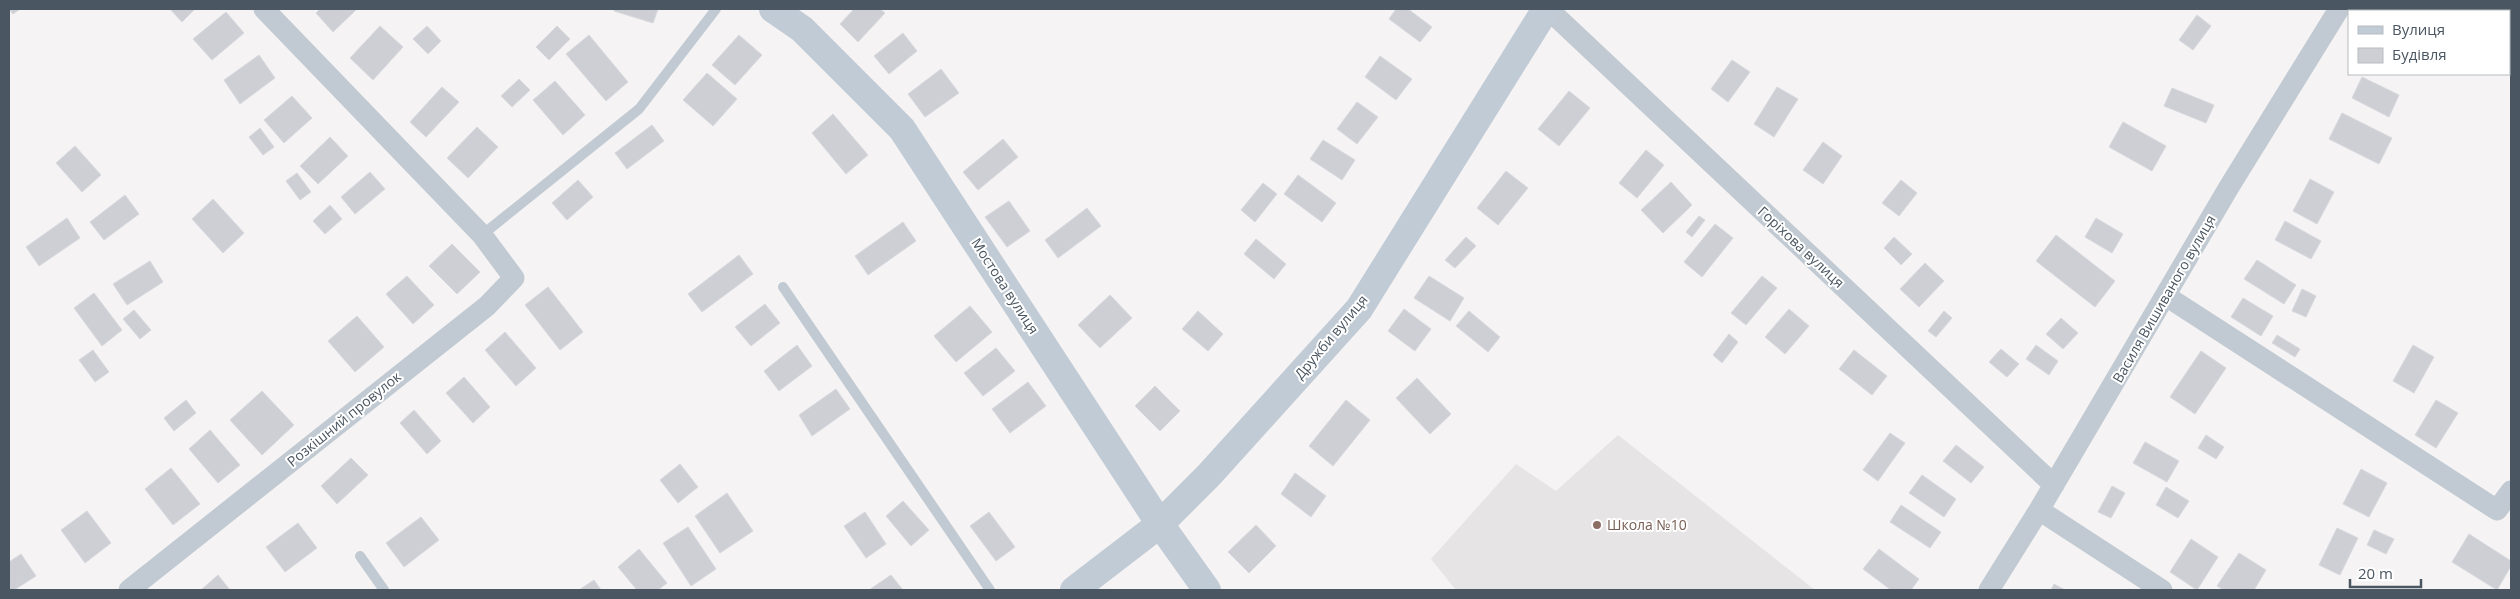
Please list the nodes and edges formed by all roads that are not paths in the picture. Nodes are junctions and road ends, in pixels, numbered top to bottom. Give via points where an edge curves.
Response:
1 (264, 9) edge
2 (716, 9) edge
3 (773, 9) edge
4 (1547, 9) edge
5 (2339, 9) edge
6 (482, 235) junction
7 (783, 287) dead end
8 (2166, 296) junction
9 (2054, 485) junction
10 (2511, 491) edge
11 (2039, 510) junction
12 (1160, 524) junction
13 (360, 556) dead end
14 (129, 590) edge
15 (384, 590) edge
16 (990, 590) edge
17 (1074, 590) edge
18 (1206, 590) edge
19 (1989, 590) edge
20 (2162, 590) edge

1 - 6 street, Розкішний провулок
2 - 6 lane via 640,110
3 - 12 street, Мостова вулиця via 802,29 902,128
4 - 9 street, Горіхова вулиця
4 - 12 street, Дружби вулиця via 1359,309 1209,475
5 - 8 street, Василя Вишиваного вулиця
6 - 14 street, Розкішний провулок via 514,278 487,306
7 - 16 lane
8 - 9 street, Василя Вишиваного вулиця
8 - 10 street via 2497,510
9 - 11 street, Василя Вишиваного вулиця
11 - 19 street, Василя Вишиваного вулиця
11 - 20 street
12 - 17 street, Дружби вулиця
12 - 18 street, Мостова вулиця
13 - 15 lane

